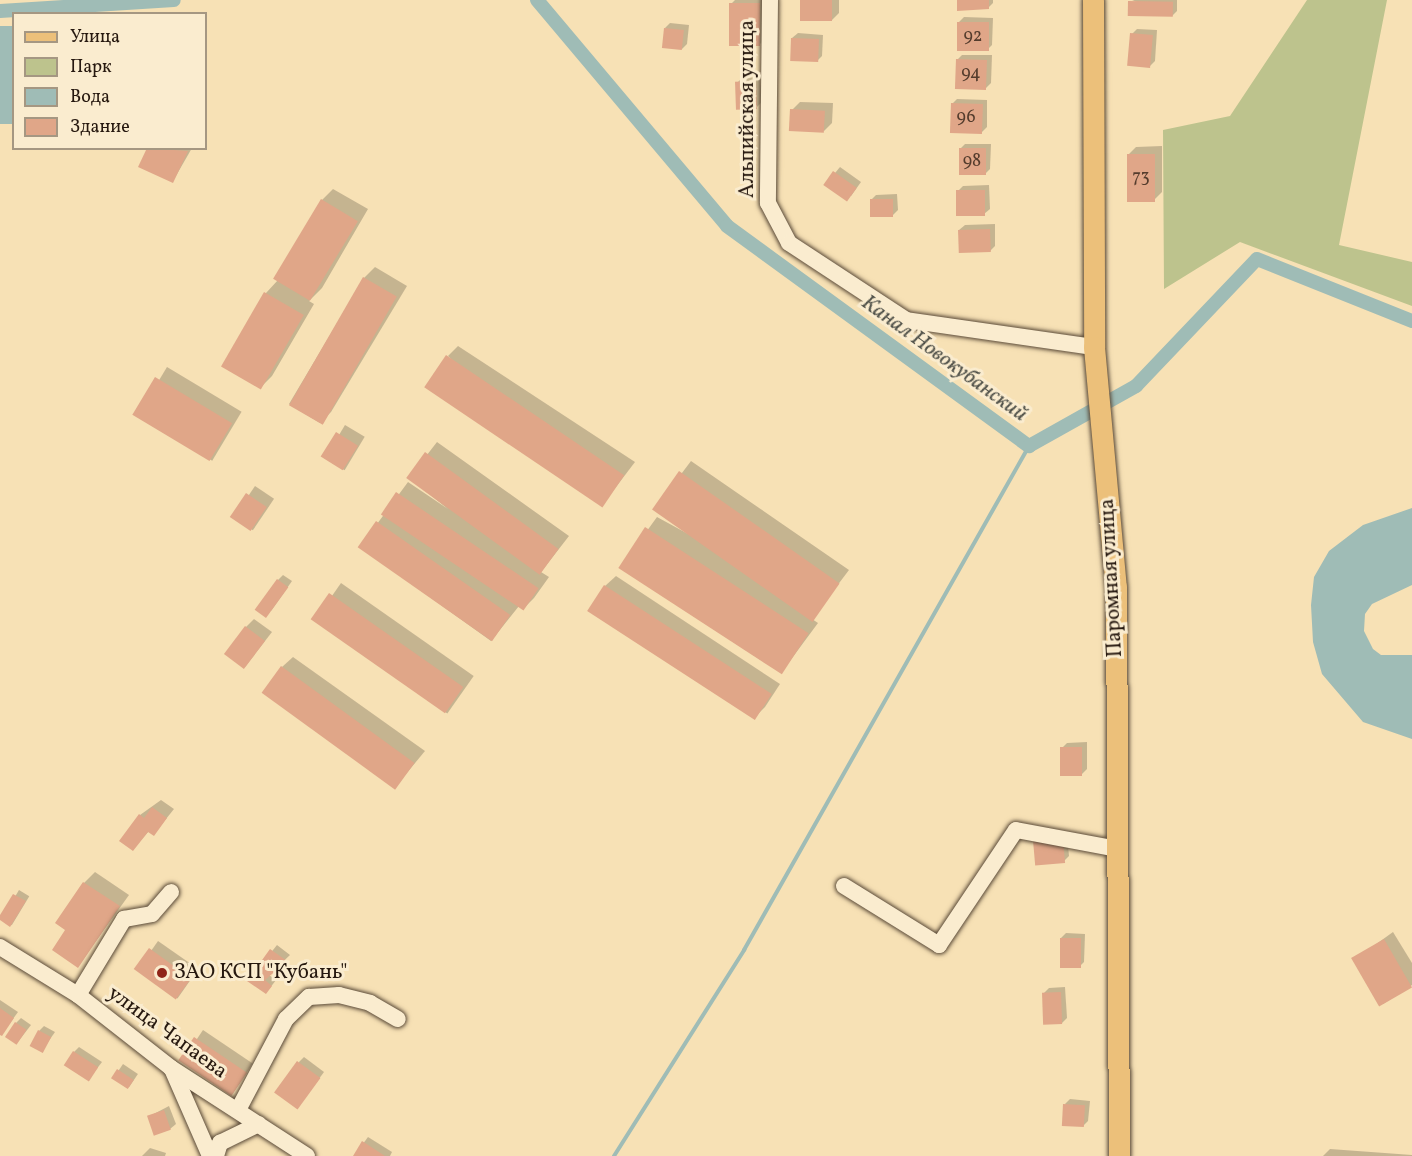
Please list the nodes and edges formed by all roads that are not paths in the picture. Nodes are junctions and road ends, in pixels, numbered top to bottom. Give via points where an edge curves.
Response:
1 (770, 0) edge
2 (1093, 0) edge
3 (1095, 355) junction
4 (1118, 849) junction
5 (844, 886) dead end
6 (171, 892) dead end
7 (0, 947) edge
8 (78, 995) junction
9 (398, 1019) dead end
10 (171, 1068) junction
11 (238, 1110) junction
12 (259, 1124) junction
13 (301, 1155) edge
14 (210, 1156) edge
15 (216, 1156) edge
16 (1119, 1156) edge

1 - 3 street, Альпийская улица via 768,203 789,243 906,320
2 - 3 main road, Паромная улица
3 - 4 main road, Паромная улица via 1116,587
4 - 5 street via 1016,830 939,945
4 - 16 main road, Паромная улица
6 - 8 street via 152,914 124,919
7 - 8 street, улица Чапаева
8 - 10 street, улица Чапаева
9 - 11 street via 370,1003 339,995 309,997 286,1019
10 - 11 street, улица Чапаева
10 - 14 street
11 - 12 street, улица Чапаева
12 - 13 street, улица Чапаева
12 - 15 street via 220,1143

